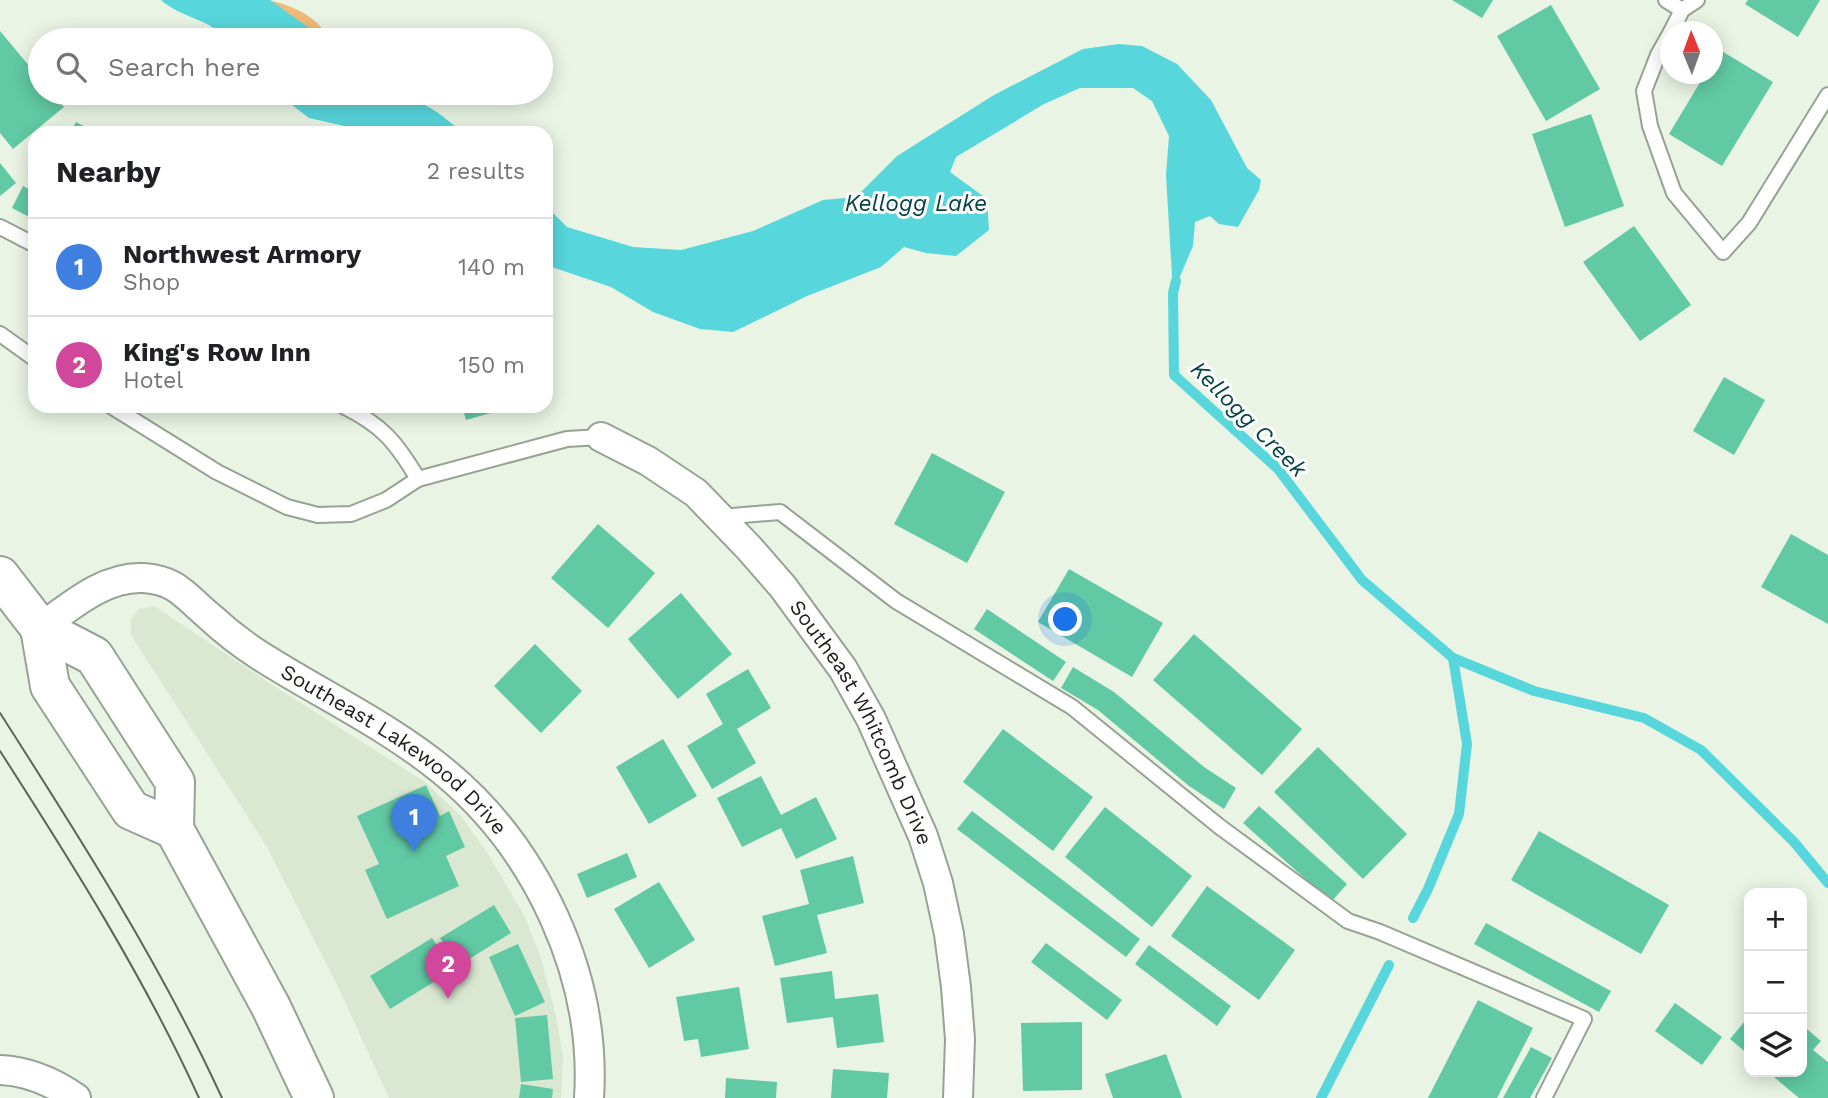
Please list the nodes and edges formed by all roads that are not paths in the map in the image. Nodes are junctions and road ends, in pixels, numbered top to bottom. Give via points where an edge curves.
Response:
1 (1666, 0) edge
2 (1698, 0) edge
3 (1682, 10) junction
4 (1676, 21) edge
5 (1660, 51) edge
6 (1828, 95) edge
7 (0, 227) edge
8 (28, 241) edge
9 (0, 334) edge
10 (28, 354) edge
11 (122, 413) edge
12 (358, 413) edge
13 (601, 437) joint
14 (418, 479) junction
15 (719, 517) junction
16 (0, 576) edge
17 (40, 628) junction
18 (174, 829) junction
19 (0, 1070) edge
20 (76, 1098) edge
21 (314, 1098) edge
22 (589, 1098) edge
23 (958, 1098) edge
24 (1544, 1098) edge

1 - 3 lane
2 - 3 lane
3 - 4 lane
5 - 6 lane via 1644,91 1650,126 1674,193 1723,252 1749,223
7 - 8 lane
9 - 10 lane
11 - 14 lane via 217,472 287,507 317,515 351,514 386,500
12 - 14 lane via 398,446
13 - 14 lane via 567,439
13 - 15 street, Southeast Whitcomb Drive via 696,493
15 - 23 street, Southeast Whitcomb Drive via 783,587 843,669 871,719 923,836 938,883 956,987
15 - 24 lane via 780,512 896,601 1072,707 1220,827 1348,921 1584,1019
16 - 17 main road
17 - 18 main road via 50,685 131,810
17 - 18 main road via 94,656 175,782
17 - 22 street, Southeast Lakewood Drive via 116,581 142,578 173,584 257,654 442,770 480,805 514,849 551,913 575,971 584,1014
18 - 21 main road via 271,1007
19 - 20 street via 37,1076

